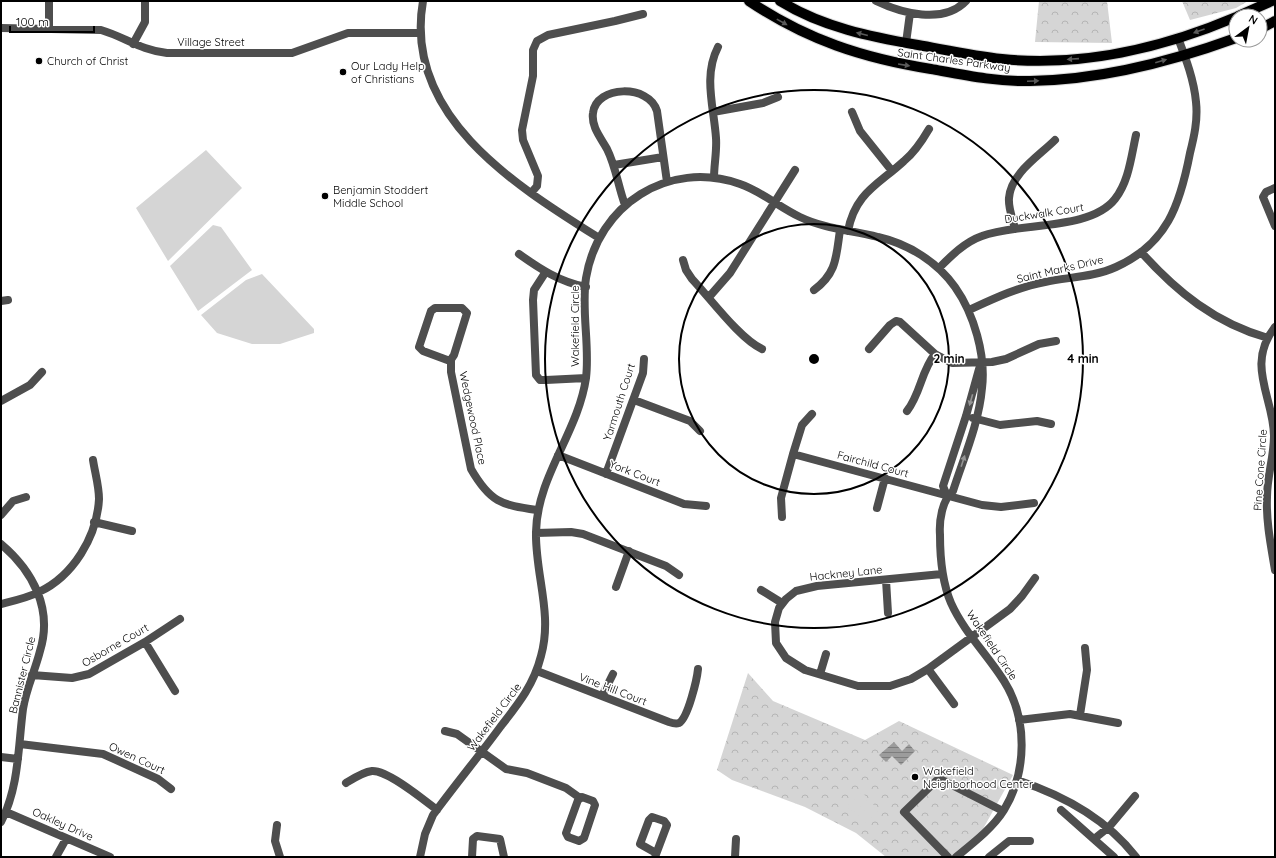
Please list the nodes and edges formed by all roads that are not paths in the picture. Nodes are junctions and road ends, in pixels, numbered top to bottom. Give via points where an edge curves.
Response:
1 (50, 1) edge
2 (145, 1) edge
3 (423, 1) edge
4 (749, 1) edge
5 (780, 1) edge
6 (876, 1) edge
7 (966, 1) edge
8 (1272, 1) edge
9 (1256, 8) edge
10 (910, 13) junction
11 (643, 14) dead end
12 (1228, 19) edge
13 (1, 28) edge
14 (49, 29) junction
15 (421, 33) junction
16 (1178, 38) junction
17 (1228, 40) edge
18 (906, 43) junction
19 (133, 44) junction
20 (718, 47) dead end
21 (1184, 54) junction
22 (778, 97) dead end
23 (713, 112) junction
24 (852, 112) dead end
25 (929, 129) dead end
26 (1136, 136) dead end
27 (1054, 140) dead end
28 (663, 157) junction
29 (614, 165) junction
30 (795, 170) dead end
31 (892, 171) junction
32 (714, 178) junction
33 (667, 182) junction
34 (1275, 188) edge
35 (531, 193) junction
36 (775, 202) junction
37 (625, 204) junction
38 (1275, 226) edge
39 (1015, 228) junction
40 (844, 231) junction
41 (599, 238) junction
42 (1141, 252) junction
43 (519, 254) dead end
44 (683, 260) dead end
45 (939, 268) junction
46 (545, 273) junction
47 (586, 284) junction
48 (814, 290) dead end
49 (709, 297) junction
50 (969, 310) junction
51 (1275, 327) edge
52 (1268, 338) junction
53 (1056, 341) dead end
54 (762, 349) dead end
55 (869, 349) dead end
56 (935, 354) junction
57 (644, 359) dead end
58 (451, 360) junction
59 (981, 362) junction
60 (42, 372) dead end
61 (586, 378) junction
62 (634, 400) junction
63 (1, 401) edge
64 (907, 410) dead end
65 (812, 414) dead end
66 (966, 416) junction
67 (976, 420) junction
68 (1051, 424) dead end
69 (700, 431) dead end
70 (793, 454) junction
71 (558, 455) junction
72 (93, 460) dead end
73 (606, 474) junction
74 (885, 478) junction
75 (26, 496) dead end
76 (947, 496) junction
77 (1034, 503) dead end
78 (706, 506) dead end
79 (877, 508) dead end
80 (537, 510) junction
81 (1, 515) edge
82 (782, 517) dead end
83 (94, 522) junction
84 (132, 531) dead end
85 (536, 533) junction
86 (1, 544) edge
87 (629, 551) junction
88 (1275, 570) edge
89 (942, 574) junction
90 (679, 575) dead end
91 (1035, 578) dead end
92 (886, 580) junction
93 (616, 587) dead end
94 (761, 590) dead end
95 (38, 593) junction
96 (782, 602) junction
97 (1, 604) edge
98 (888, 613) dead end
99 (180, 619) dead end
100 (971, 637) junction
101 (145, 642) junction
102 (1085, 648) dead end
103 (826, 654) dead end
104 (698, 669) dead end
105 (928, 669) junction
106 (536, 671) junction
107 (613, 674) dead end
108 (820, 674) junction
109 (32, 675) junction
110 (175, 691) dead end
111 (602, 696) junction
112 (954, 704) dead end
113 (1080, 715) junction
114 (1019, 720) junction
115 (1118, 723) dead end
116 (445, 731) dead end
117 (20, 744) junction
118 (482, 752) junction
119 (1, 757) edge
120 (18, 759) junction
121 (1017, 780) junction
122 (346, 783) dead end
123 (171, 789) dead end
124 (1135, 796) dead end
125 (580, 798) junction
126 (437, 810) junction
127 (1061, 810) dead end
128 (1003, 811) junction
129 (6, 812) junction
130 (1, 822) edge
131 (277, 825) dead end
132 (1108, 827) junction
133 (66, 839) junction
134 (736, 839) dead end
135 (1094, 839) junction
136 (1030, 841) dead end
137 (56, 857) edge
138 (110, 857) edge
139 (280, 857) edge
140 (420, 857) edge
141 (472, 857) edge
142 (504, 857) edge
143 (735, 857) edge
144 (948, 857) edge
145 (956, 857) edge
146 (990, 857) edge
147 (1114, 857) edge
148 (1136, 857) edge

1 - 14 street
2 - 19 street via 145,22
3 - 15 street
4 -> 21 main road, Saint Charles Parkway via 796,30 860,55 896,64 995,79 1030,81 1107,74
18 -> 5 main road, Saint Charles Parkway via 830,25
6 - 10 street
7 - 10 street via 945,13
8 - 9 main road, Saint Charles Parkway
10 - 18 street
11 - 35 street via 548,35 537,41 533,50 533,76 522,130 523,140 538,176 537,186
12 -> 16 main road, Saint Charles Parkway
13 - 14 street, Village Street
14 - 19 street, Village Street via 101,30
15 - 19 street, Village Street via 348,33 292,53 167,53 146,50
15 - 35 street via 421,48 428,75 446,110 462,132
16 -> 18 main road, Saint Charles Parkway via 1102,56 1042,61 984,57
16 - 21 street, Saint Marks Drive
17 - 21 main road, Saint Charles Parkway
20 - 23 street via 713,56 711,72 710,97
21 - 42 street, Saint Marks Drive via 1191,77 1196,112 1188,169 1178,202 1168,223 1155,240
22 - 23 street via 763,103
23 - 32 street via 716,144
24 - 31 street via 860,131
25 - 31 street via 912,153
26 - 39 street, Duckwalk Court via 1125,181 1115,198 1103,210 1082,218
27 - 39 street via 1020,173 1012,187 1009,201
28 - 29 street
28 - 29 street via 654,104 647,97 637,93 614,94 598,102 593,117 595,128
28 - 33 street
29 - 37 street
30 - 36 street
31 - 40 street via 860,199
32 - 33 street, Wakefield Circle via 694,177
32 - 36 street, Wakefield Circle via 742,184
33 - 37 street, Wakefield Circle via 646,190
34 - 38 street via 1266,192 1263,197
35 - 41 street
36 - 40 street, Wakefield Circle via 808,220
36 - 49 street via 730,273
37 - 41 street, Wakefield Circle
39 - 45 street, Duckwalk Court via 970,241
40 - 45 street, Wakefield Circle via 897,242
40 - 48 street via 831,273 824,283
41 - 47 street, Wakefield Circle
42 - 50 street, Saint Marks Drive via 1107,270 1034,284 1008,292
42 - 52 street via 1167,280 1195,303 1229,323
43 - 46 street
44 - 49 street via 688,274
45 - 50 street, Wakefield Circle
46 - 47 street
46 - 61 street via 534,290 532,300 536,375 540,380
47 - 61 street, Wakefield Circle
49 - 54 street via 744,336
50 - 59 street, Wakefield Circle
51 - 52 street, Pine Cone Circle
52 - 88 street, Pine Cone Circle via 1262,376 1274,427 1267,496 1269,534
53 - 59 street via 1038,344 1006,359
55 - 56 street via 890,324 896,321
56 - 59 street via 952,363
56 - 64 street via 927,366 915,400
57 - 62 street, Yarmouth Court via 643,373
58 - 58 street, Wedgewood Place via 419,348 430,313 435,308 462,308 467,313
58 - 80 street, Wedgewood Place via 453,382 471,468 478,481 501,503
59 -> 66 street, Wakefield Circle
59 - 67 street, Wakefield Circle via 983,387
60 - 63 street via 30,385
61 - 71 street, Wakefield Circle via 577,412
62 - 69 street via 686,419
62 - 73 street, Yarmouth Court
65 - 70 street via 802,425
66 - 67 street
66 - 76 street, Wakefield Circle via 943,486
67 - 68 street via 1000,425 1037,421
76 -> 67 street, Wakefield Circle via 953,491
70 - 74 street, Fairchild Court
70 - 82 street via 781,498
71 - 73 street, York Court
71 - 80 street, Wakefield Circle via 544,486
72 - 83 street via 99,499
73 - 78 street, York Court via 684,504
74 - 76 street, Fairchild Court
74 - 79 street
75 - 81 street via 14,501
76 - 77 street, Fairchild Court via 992,506
76 - 89 street, Wakefield Circle via 939,524
80 - 85 street, Wakefield Circle
83 - 84 street
83 - 95 street via 76,563 58,580
85 - 87 street via 576,532
85 - 106 street, Wakefield Circle via 546,623 543,648
86 - 95 street, Bannister Circle via 22,564
87 - 90 street via 666,566
87 - 93 street
89 - 92 street, Hackney Lane
89 - 100 street, Wakefield Circle via 951,603
91 - 100 street via 1010,609
92 - 96 street, Hackney Lane via 809,587 796,591
92 - 98 street
94 - 96 street
95 - 97 street
95 - 109 street, Bannister Circle via 44,627 41,650
96 - 108 street via 775,622 778,647 786,658 796,665
99 - 101 street, Osborne Court
100 - 105 street
100 - 114 street, Wakefield Circle via 1008,689
101 - 109 street, Osborne Court via 97,671 83,676 72,678
101 - 110 street
102 - 113 street via 1087,670
103 - 108 street
104 - 111 street, Vine Hill Court via 696,683 682,720 677,723
105 - 108 street via 902,683 882,687 858,686
105 - 112 street
106 - 111 street, Vine Hill Court
106 - 118 street, Wakefield Circle via 526,694
107 - 111 street
109 - 117 street, Bannister Circle via 24,706
113 - 114 street via 1061,714
113 - 115 street
114 - 121 street, Wakefield Circle via 1021,754
116 - 118 street via 457,734
117 - 120 street, Bannister Circle
117 - 123 street, Owen Court via 103,754 158,779
118 - 125 street via 506,769 532,775 566,788
118 - 126 street, Wakefield Circle
119 - 120 street
120 - 129 street, Bannister Circle
121 - 128 street, Wakefield Circle
121 - 132 street via 1065,799
122 - 126 street via 368,772 376,771 396,781
124 - 132 street
125 - 125 street via 593,801 595,804 584,838 580,841 568,837 566,833
126 - 140 street, Wakefield Circle via 425,834
127 - 135 street
128 - 144 street via 942,780 936,781 904,812
128 - 145 street, Wakefield Circle
129 - 130 street, Bannister Circle
129 - 133 street, Oakley Drive
131 - 139 street via 275,841
132 - 135 street
132 - 148 street
133 - 137 street
133 - 138 street, Oakley Drive
134 - 143 street
135 - 147 street
136 - 146 street via 1009,841
141 - 142 street via 473,839 477,836 500,839

